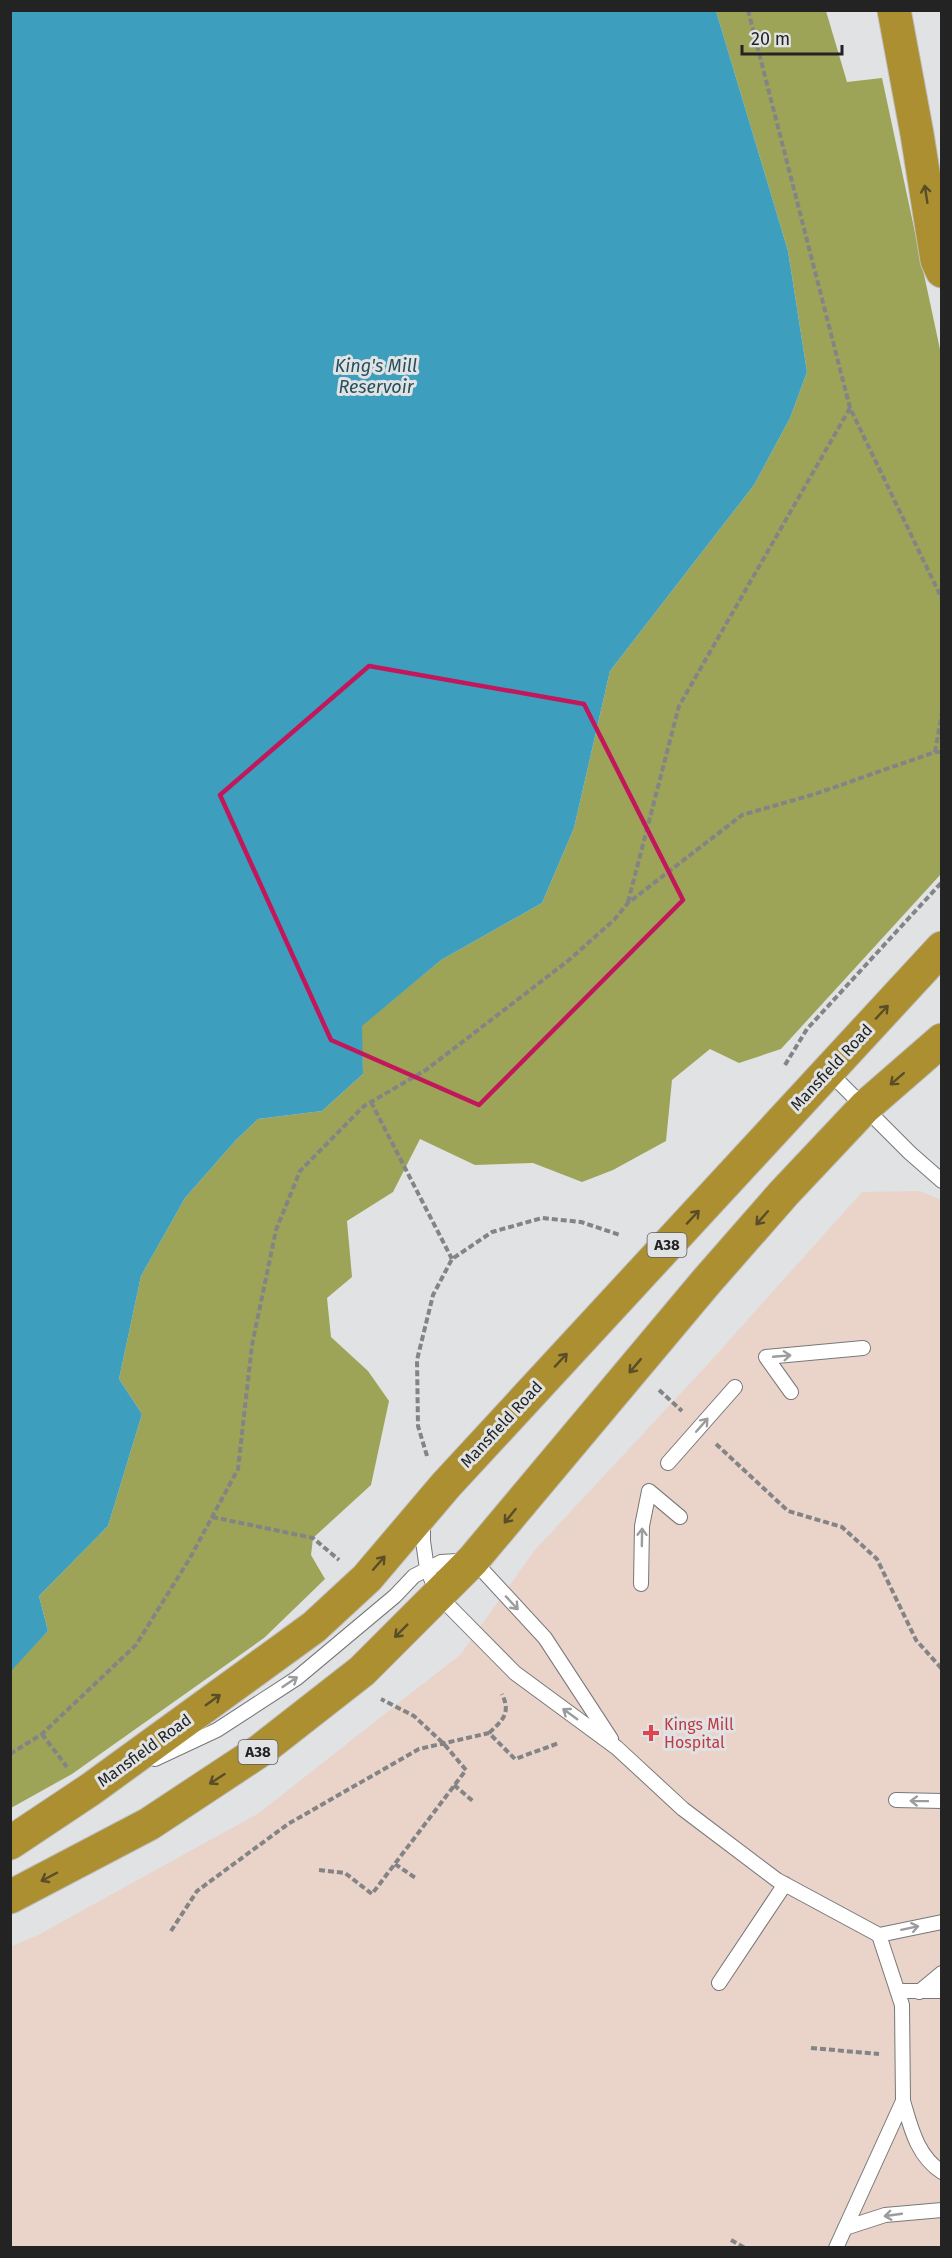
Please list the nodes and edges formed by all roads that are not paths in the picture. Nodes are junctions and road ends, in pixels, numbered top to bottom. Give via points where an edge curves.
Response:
1 (894, 10) edge
2 (917, 134) junction
3 (942, 170) edge
4 (942, 271) edge
5 (942, 948) edge
6 (942, 961) edge
7 (913, 979) junction
8 (942, 1040) edge
9 (828, 1071) junction
10 (865, 1107) junction
11 (942, 1181) edge
12 (863, 1348) dead end
13 (735, 1387) dead end
14 (791, 1392) dead end
15 (668, 1463) dead end
16 (423, 1512) junction
17 (680, 1517) dead end
18 (472, 1560) junction
19 (433, 1582) junction
20 (641, 1584) dead end
21 (617, 1748) junction
22 (91, 1789) junction
23 (896, 1800) dead end
24 (942, 1801) edge
25 (10, 1843) edge
26 (785, 1884) junction
27 (10, 1897) edge
28 (942, 1922) edge
29 (879, 1935) junction
30 (942, 1972) edge
31 (719, 1983) dead end
32 (898, 1991) junction
33 (942, 1991) edge
34 (919, 1992) junction
35 (903, 2101) junction
36 (942, 2172) edge
37 (942, 2210) edge
38 (845, 2228) junction
39 (836, 2247) edge

1 - 2 highway
2 - 3 highway
4 -> 2 highway
5 - 7 highway, Mansfield Road / A38
6 - 7 highway
9 -> 7 highway, Mansfield Road / A38
8 -> 10 highway, A38
9 - 10 lane
16 -> 9 highway, Mansfield Road / A38
10 - 11 lane
10 -> 18 highway, A38 via 714,1273
14 -> 12 lane via 766,1357
15 -> 13 lane
16 - 19 lane via 423,1541
22 -> 16 highway, Mansfield Road / A38 via 314,1626 367,1578
20 -> 17 lane via 642,1526 649,1491
18 - 19 highway, A38
18 -> 21 lane via 545,1638
21 -> 19 lane via 515,1673
22 -> 19 lane via 217,1730 297,1678 414,1576
19 -> 27 highway, A38 via 362,1671 261,1750 149,1824
21 - 26 lane via 683,1809
22 - 25 highway, Mansfield Road / A38
24 -> 23 lane
26 - 29 lane
26 - 31 lane
29 -> 28 lane
29 - 32 lane
30 - 34 lane
32 - 34 lane
32 - 35 lane via 902,2005
33 - 34 lane
35 - 36 lane via 916,2143
35 - 38 lane
37 -> 38 lane via 885,2215
38 - 39 lane

